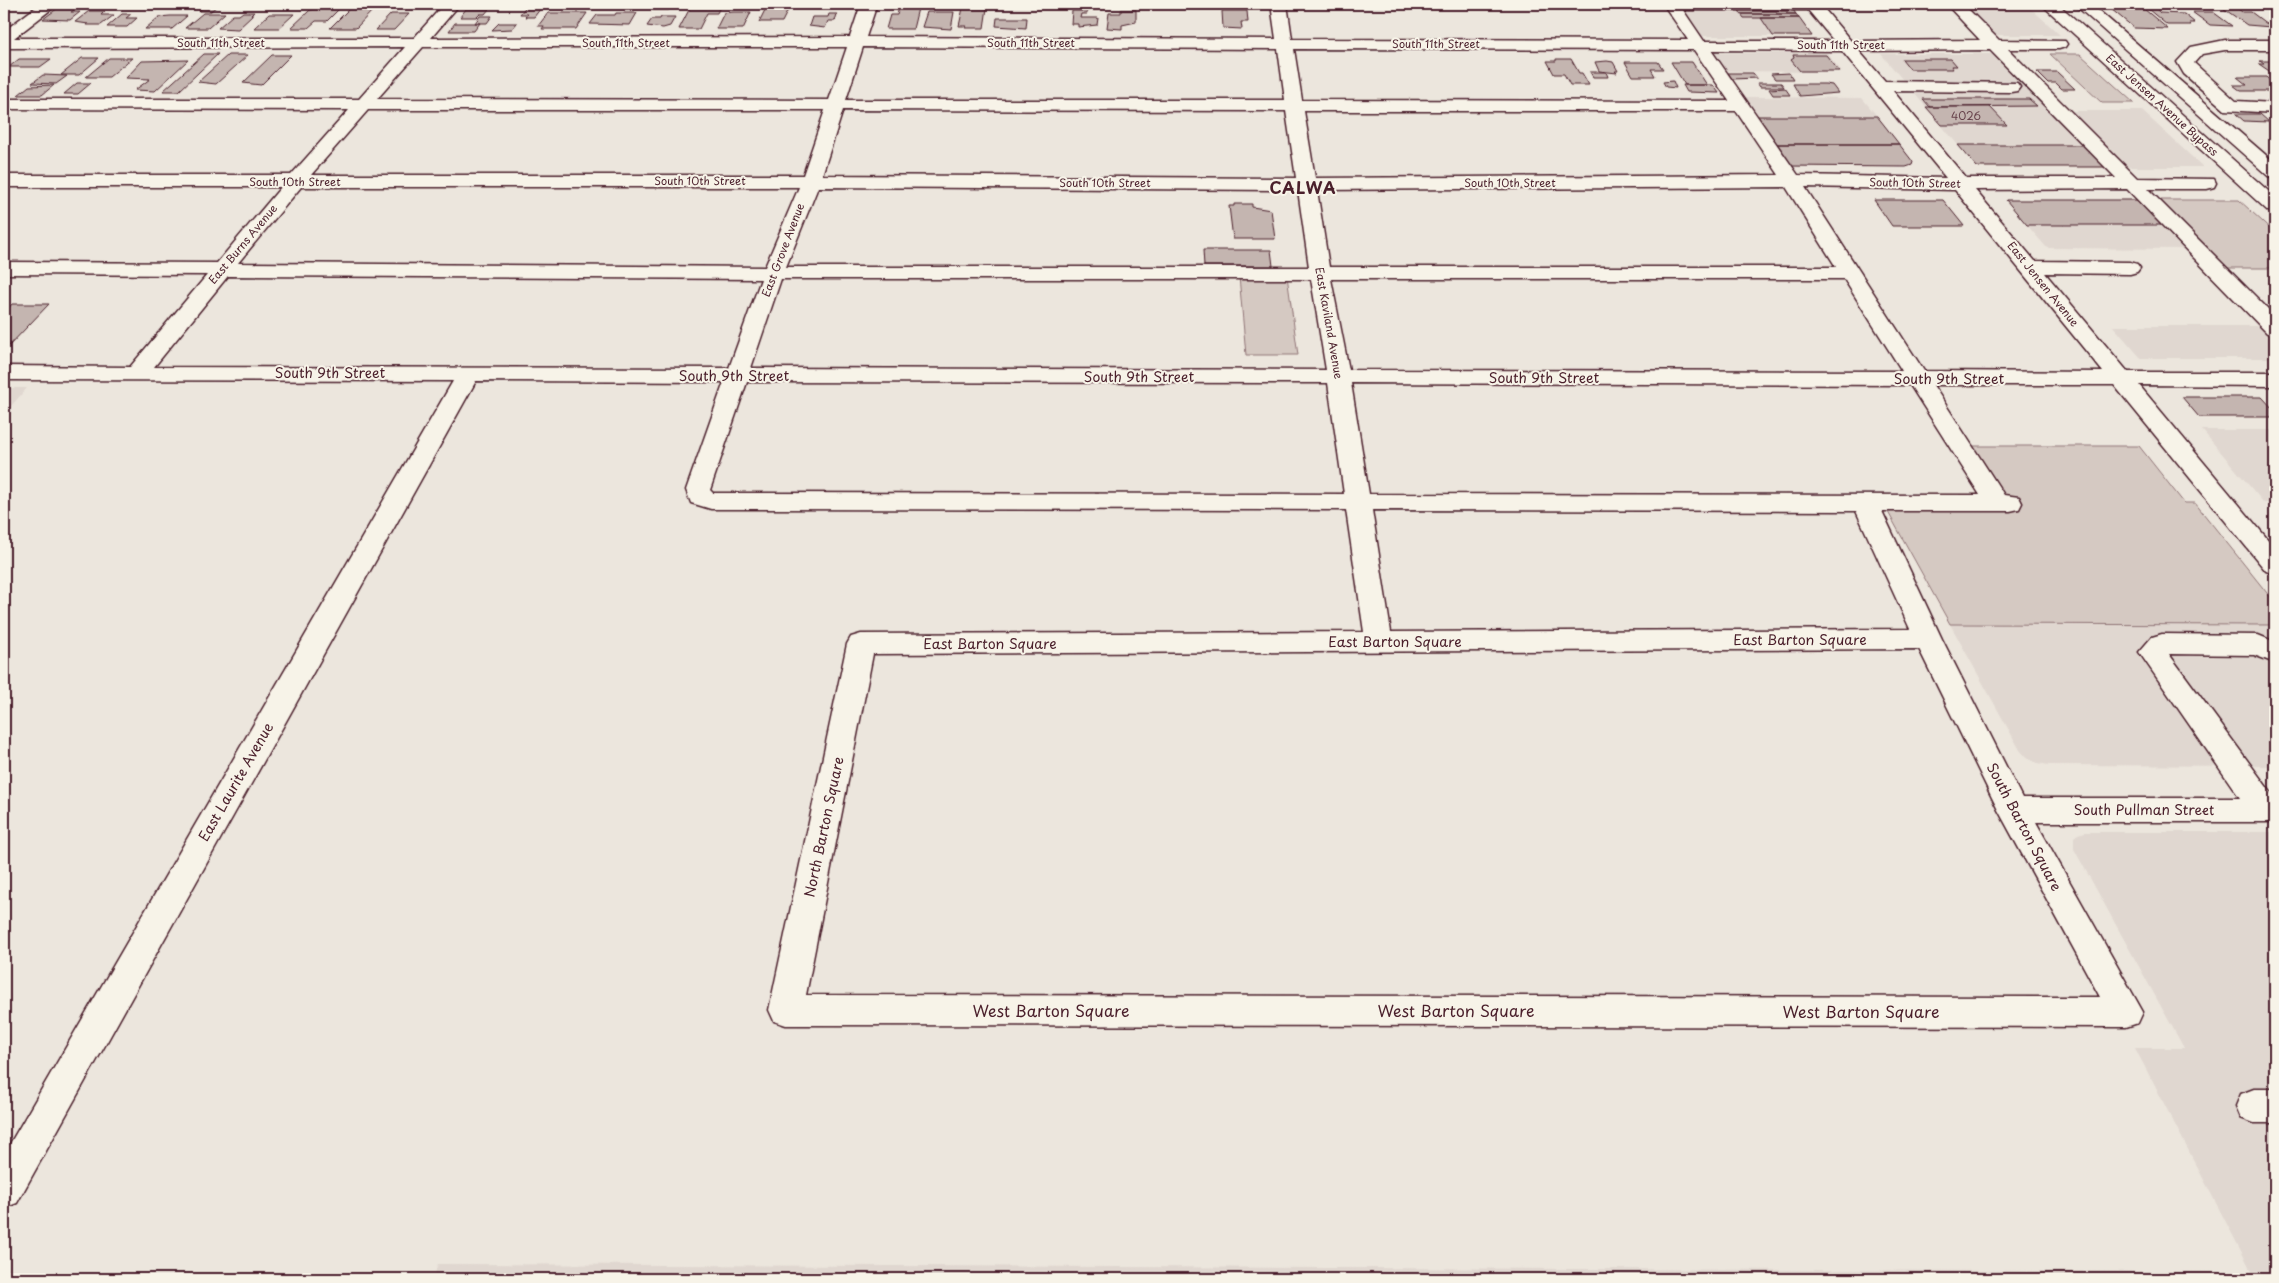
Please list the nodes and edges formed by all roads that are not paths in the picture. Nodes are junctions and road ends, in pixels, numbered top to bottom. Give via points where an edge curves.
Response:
1 (50, 4) edge
2 (452, 4) edge
3 (869, 4) edge
4 (1278, 4) edge
5 (1672, 4) edge
6 (1812, 4) edge
7 (1954, 4) edge
8 (2049, 4) edge
9 (2082, 4) edge
10 (4, 38) edge
11 (856, 42) junction
12 (4, 43) edge
13 (418, 43) junction
14 (1697, 44) junction
15 (1742, 44) junction
16 (2059, 44) dead end
17 (1284, 45) junction
18 (1993, 45) junction
19 (2275, 45) edge
20 (1846, 46) junction
21 (1724, 61) dead end
22 (1880, 86) junction
23 (2011, 87) dead end
24 (365, 103) junction
25 (4, 104) edge
26 (836, 104) junction
27 (1740, 106) junction
28 (1294, 107) junction
29 (2275, 108) edge
30 (2275, 172) edge
31 (811, 180) junction
32 (4, 181) edge
33 (1792, 181) junction
34 (295, 182) junction
35 (2130, 182) junction
36 (2207, 183) dead end
37 (1306, 184) junction
38 (1961, 184) junction
39 (2275, 207) edge
40 (2029, 267) junction
41 (4, 268) edge
42 (222, 268) junction
43 (2130, 268) dead end
44 (773, 273) junction
45 (1850, 273) junction
46 (1320, 274) junction
47 (2275, 328) edge
48 (4, 373) edge
49 (469, 373) junction
50 (136, 374) junction
51 (739, 376) junction
52 (1339, 378) junction
53 (1917, 379) junction
54 (2119, 379) junction
55 (2275, 379) edge
56 (1358, 501) junction
57 (1865, 502) junction
58 (2275, 565) edge
59 (1928, 639) junction
60 (1380, 642) junction
61 (861, 644) joint
62 (2275, 654) edge
63 (2013, 810) junction
64 (2270, 810) edge
65 (786, 1010) joint
66 (2126, 1012) joint
67 (4, 1190) edge

1 - 10 street
2 - 13 street, East Burns Avenue
3 - 11 street, East Grove Avenue
4 - 17 street, East Kaviland Avenue
5 - 6 street
5 - 14 street
6 - 20 street, East Jensen Avenue
7 - 18 street
8 - 39 street, East Jensen Avenue Bypass
9 - 30 street, East Jensen Avenue Bypass
11 - 13 street, South 11th Street
11 - 17 street, South 11th Street
11 - 26 street, East Grove Avenue
12 - 13 street, South 11th Street
13 - 24 street, East Burns Avenue
14 - 15 street, South 11th Street
14 - 17 street, South 11th Street
14 - 27 street
15 - 20 street, South 11th Street
15 - 21 street via 1753,60
16 - 18 street, South 11th Street
17 - 28 street, East Kaviland Avenue
18 - 20 street, South 11th Street
18 - 35 street
19 - 29 street via 2225,45 2197,50 2185,62 2231,106
20 - 22 street, East Jensen Avenue
22 - 23 street
22 - 38 street, East Jensen Avenue
24 - 25 street
24 - 26 street
24 - 34 street, East Burns Avenue
26 - 28 street
26 - 31 street, East Grove Avenue
27 - 28 street
27 - 33 street
28 - 37 street, East Kaviland Avenue
31 - 34 street, South 10th Street
31 - 37 street, South 10th Street
31 - 44 street, East Grove Avenue
32 - 34 street, South 10th Street
33 - 37 street, South 10th Street
33 - 38 street, South 10th Street
33 - 45 street
34 - 42 street, East Burns Avenue
35 - 36 street, South 10th Street
35 - 38 street, South 10th Street
35 - 47 street
37 - 46 street, East Kaviland Avenue
38 - 40 street, East Jensen Avenue
40 - 43 street
40 - 54 street, East Jensen Avenue
41 - 42 street
42 - 44 street
42 - 50 street, East Burns Avenue
44 - 46 street
44 - 51 street, East Grove Avenue
45 - 46 street
45 - 53 street
46 - 52 street, East Kaviland Avenue
48 - 50 street, South 9th Street
49 - 50 street, South 9th Street
49 - 51 street, South 9th Street
49 - 67 street, East Laurite Avenue
51 - 52 street, South 9th Street
51 - 56 street, East Grove Avenue via 698,490 700,497 711,501
52 - 53 street, South 9th Street
52 - 56 street, East Kaviland Avenue
53 - 54 street, South 9th Street
53 - 57 street via 2003,503
54 - 55 street, South 9th Street
54 - 58 street, East Jensen Avenue
56 - 57 street
56 - 60 street, East Kaviland Avenue
57 - 59 street, South Barton Square
59 - 60 street, East Barton Square
59 - 63 street, South Barton Square
60 - 61 street, East Barton Square
61 - 65 street, North Barton Square
62 - 64 street via 2258,645 2162,644 2153,652
63 - 64 street, South Pullman Street
63 - 66 street, South Barton Square
65 - 66 street, West Barton Square

